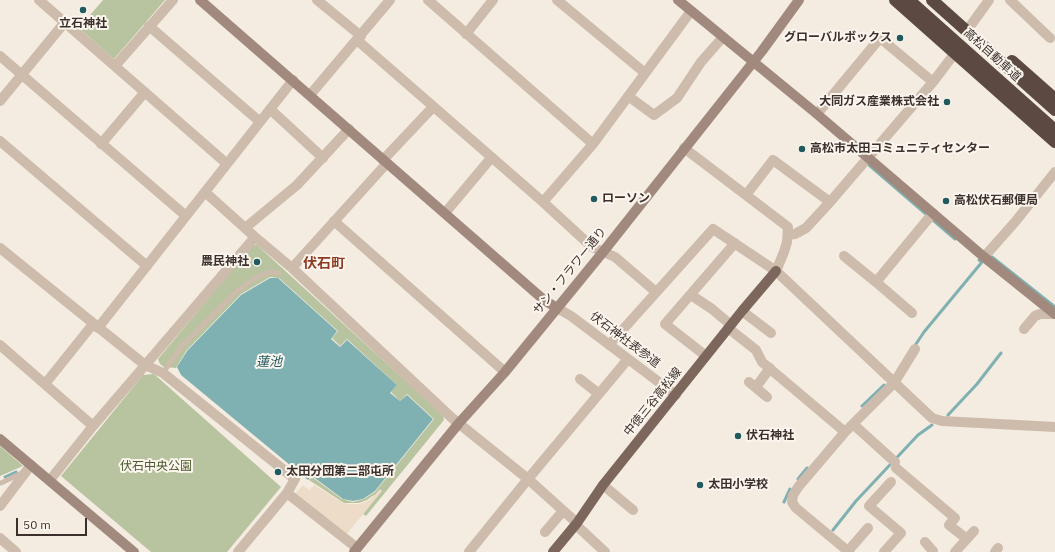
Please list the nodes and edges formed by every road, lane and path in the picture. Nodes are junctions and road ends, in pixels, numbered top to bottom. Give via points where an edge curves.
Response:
1 (39, 0) edge
2 (173, 0) edge
3 (200, 0) edge
4 (317, 0) edge
5 (428, 0) edge
6 (494, 0) edge
7 (557, 0) edge
8 (678, 0) edge
9 (799, 0) edge
10 (895, 0) edge
11 (910, 0) edge
12 (932, 0) edge
13 (944, 0) edge
14 (989, 0) edge
15 (1010, 0) edge
16 (388, 1) edge
17 (691, 11) junction
18 (65, 22) junction
19 (971, 25) junction
20 (150, 26) junction
21 (466, 34) junction
22 (723, 37) junction
23 (359, 38) junction
24 (1050, 38) dead end
25 (956, 53) junction
26 (0, 56) edge
27 (753, 62) junction
28 (115, 66) junction
29 (645, 72) junction
30 (22, 75) junction
31 (292, 80) junction
32 (933, 82) junction
33 (145, 92) junction
34 (310, 95) junction
35 (628, 96) junction
36 (1055, 99) edge
37 (0, 101) edge
38 (433, 107) junction
39 (270, 109) junction
40 (1055, 110) edge
41 (817, 114) junction
42 (259, 121) junction
43 (349, 129) junction
44 (1055, 130) edge
45 (0, 141) edge
46 (1055, 142) edge
47 (101, 144) junction
48 (593, 144) junction
49 (684, 148) junction
50 (323, 158) junction
51 (491, 158) junction
52 (868, 158) junction
53 (385, 161) junction
54 (226, 163) junction
55 (1055, 172) edge
56 (205, 192) junction
57 (746, 195) junction
58 (543, 202) junction
59 (830, 202) junction
60 (445, 213) junction
61 (933, 213) junction
62 (186, 216) junction
63 (334, 221) junction
64 (245, 228) junction
65 (788, 235) junction
66 (255, 237) junction
67 (735, 243) junction
68 (0, 248) edge
69 (604, 252) junction
70 (844, 256) dead end
71 (984, 257) junction
72 (147, 266) junction
73 (292, 268) junction
74 (776, 271) junction
75 (279, 273) dead end
76 (876, 282) junction
77 (656, 292) junction
78 (691, 295) junction
79 (558, 308) junction
80 (742, 311) junction
81 (912, 313) dead end
82 (1055, 314) edge
83 (96, 326) junction
84 (730, 327) junction
85 (1024, 329) dead end
86 (771, 333) dead end
87 (0, 345) edge
88 (609, 345) junction
89 (915, 349) dead end
90 (706, 356) junction
91 (628, 359) junction
92 (145, 365) junction
93 (770, 368) junction
94 (505, 372) junction
95 (163, 373) junction
96 (580, 379) dead end
97 (894, 383) junction
98 (45, 384) junction
99 (599, 394) junction
100 (676, 395) junction
101 (767, 397) dead end
102 (459, 423) junction
103 (853, 424) junction
104 (93, 426) junction
105 (1055, 427) edge
106 (845, 432) junction
107 (0, 439) edge
108 (28, 469) junction
109 (528, 479) junction
110 (50, 480) junction
111 (891, 482) dead end
112 (1, 483) dead end
113 (603, 485) junction
114 (287, 493) junction
115 (0, 506) edge
116 (563, 510) junction
117 (633, 510) dead end
118 (576, 524) junction
119 (868, 528) dead end
120 (974, 531) dead end
121 (545, 532) dead end
122 (0, 538) edge
123 (967, 539) junction
124 (925, 542) dead end
125 (355, 550) edge
126 (598, 550) edge
127 (848, 551) edge
128 (16, 552) edge
129 (134, 552) edge
130 (238, 552) edge
131 (469, 552) edge
132 (553, 552) edge
133 (884, 552) edge
134 (932, 552) edge
135 (955, 552) edge

1 - 18 street
2 - 20 street
3 - 31 street
4 - 23 street
5 - 21 street
6 - 21 street
7 - 29 street
8 - 17 street
9 - 27 street, サン・フラワー通り
10 - 25 highway
11 - 44 highway, 高松自動車道
12 - 40 highway, 高松自動車道
13 - 19 highway
14 - 19 street
15 - 24 street
16 - 23 street
17 - 22 street
17 - 29 street
18 - 28 street
18 - 30 street
19 - 36 highway
20 - 28 street
20 - 42 street
21 - 48 street
22 - 27 street
22 - 35 street via 676,98 654,115
23 - 34 street
23 - 38 street
25 - 32 street
25 - 46 highway
26 - 30 street
27 - 41 street
27 - 49 street, サン・フラワー通り
28 - 33 street
29 - 35 street
30 - 37 street
30 - 47 street
31 - 34 street
31 - 39 street
32 - 41 street via 880,38
32 - 52 street
33 - 47 street
33 - 54 street
34 - 43 street
35 - 48 street
38 - 51 street
38 - 53 street
39 - 42 street
39 - 50 street
41 - 52 street
42 - 54 street
43 - 50 street
43 - 53 street
45 - 72 street
47 - 62 street
48 - 58 street
49 - 57 street
49 - 69 street, サン・フラワー通り
50 - 64 street via 297,185
51 - 58 street
51 - 60 street
52 - 59 street
52 - 61 street
53 - 60 street
53 - 63 street
54 - 56 street
55 - 71 street
56 - 62 street
56 - 64 street
57 - 59 street via 773,160
57 - 65 street via 786,225
58 - 69 street via 592,247
59 - 65 street via 806,228
60 - 79 street via 544,300
61 - 71 street
61 - 76 street
62 - 72 street
63 - 73 street
63 - 94 street
64 - 66 street
65 - 74 street
66 - 73 street
66 - 92 street
67 - 74 street
67 - 77 street via 713,229
67 - 78 street
68 - 83 street
69 - 77 street via 616,257
69 - 79 street, サン・フラワー通り
70 - 76 street
71 - 82 street
72 - 83 street
73 - 102 street
74 - 80 main road, 中徳三谷高松線
74 - 97 street
75 - 95 lane via 271,272 259,276 238,290 181,347
76 - 81 street
77 - 88 street
78 - 84 street via 712,309
78 - 90 street via 665,324
79 - 88 street, 伏石神社表参道
79 - 94 street, サン・フラワー通り
80 - 84 main road, 中徳三谷高松線
80 - 86 street
82 - 85 street via 1035,316
83 - 92 street
83 - 98 street
84 - 90 main road, 中徳三谷高松線
84 - 93 street via 756,350 762,362
87 - 98 street
88 - 91 street, 伏石神社表参道
89 - 97 street
90 - 100 main road, 中徳三谷高松線
91 - 99 street
91 - 100 street, 伏石神社表参道
92 - 95 street
92 - 104 street
93 - 101 street via 752,384
93 - 106 street
94 - 102 street, サン・フラワー通り
95 - 114 street via 295,479
96 - 99 street
97 - 103 street
97 - 105 street via 925,413 936,420
98 - 104 street
99 - 109 street
100 - 113 main road, 中徳三谷高松線
102 - 109 street
102 - 125 street, サン・フラワー通り
103 - 106 street
103 - 123 street via 955,518 949,525
104 - 110 street
106 - 127 street via 798,486 791,505
107 - 108 street
108 - 110 street
108 - 112 lane
108 - 115 street
109 - 116 street
109 - 131 street
110 - 129 street
111 - 133 street via 869,506 901,533
113 - 117 street
113 - 118 main road, 中徳三谷高松線
114 - 125 street
114 - 130 street
116 - 118 street
116 - 121 street
118 - 126 street
118 - 132 main road, 中徳三谷高松線
119 - 127 street
120 - 123 street
122 - 128 street
123 - 135 street
124 - 134 street

